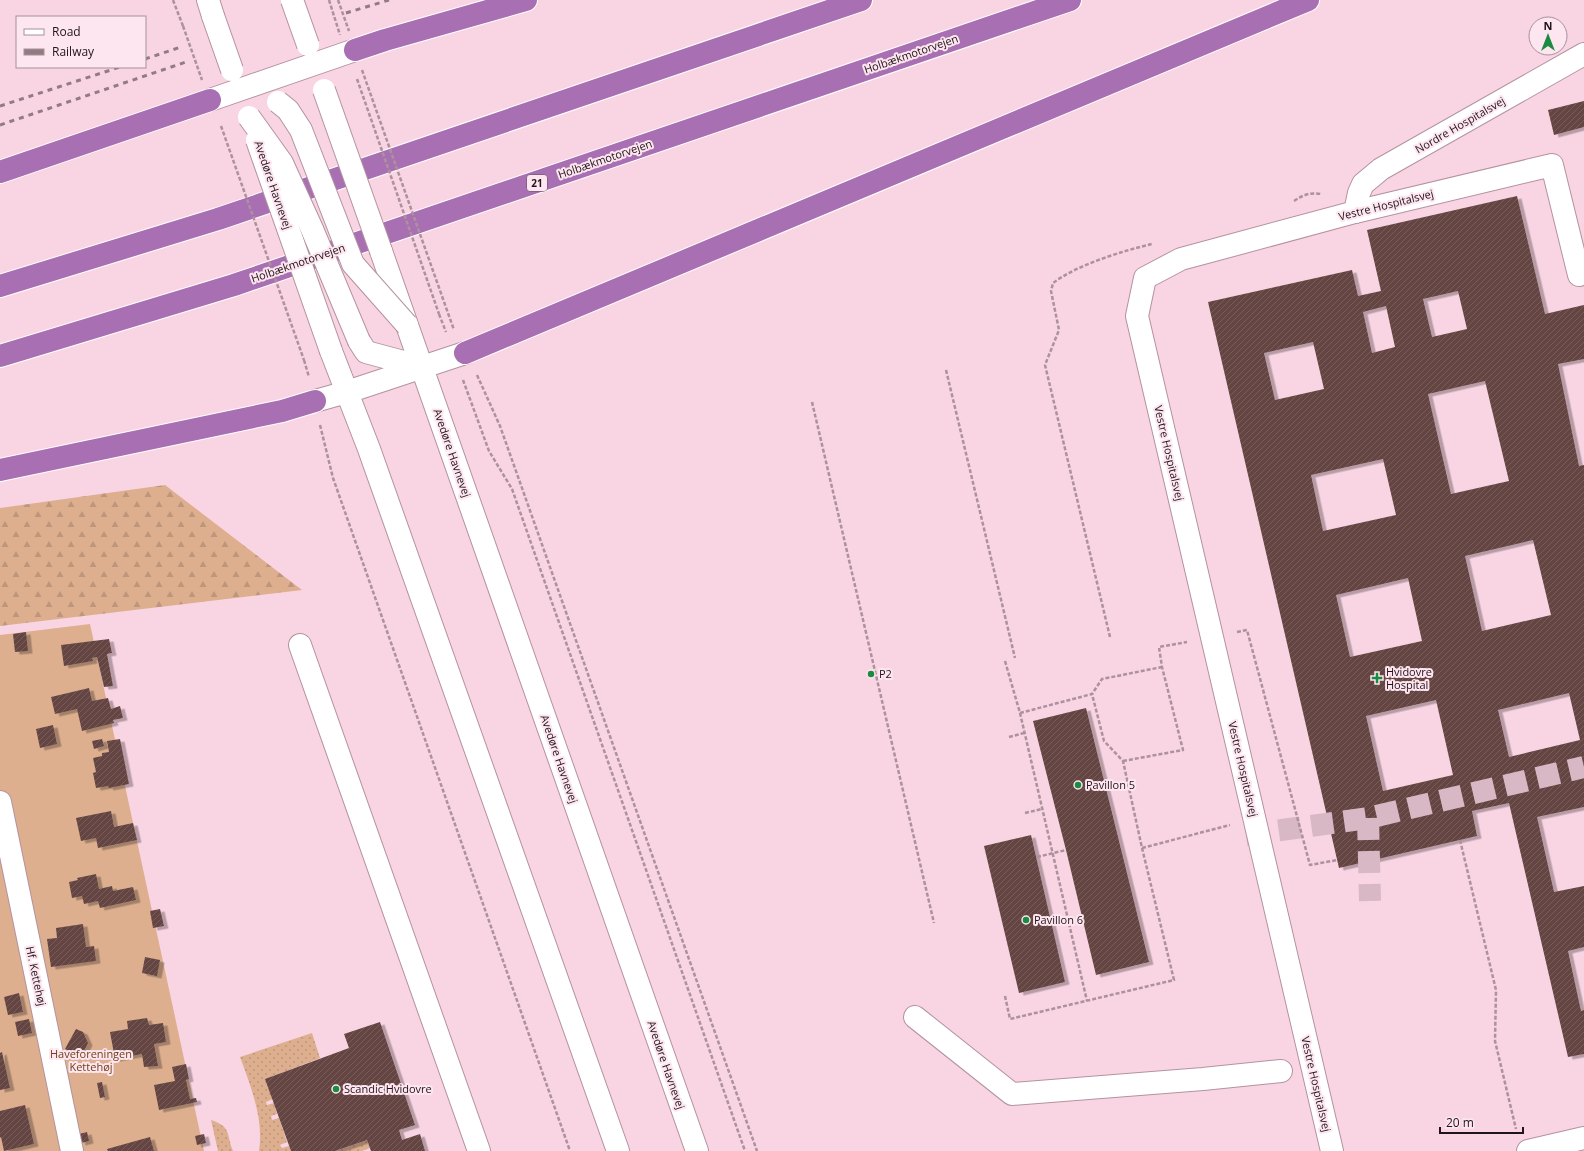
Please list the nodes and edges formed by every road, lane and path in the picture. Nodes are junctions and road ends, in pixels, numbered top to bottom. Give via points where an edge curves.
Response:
1 (173, 0) edge
2 (292, 0) edge
3 (329, 0) edge
4 (338, 0) edge
5 (526, 0) edge
6 (860, 0) edge
7 (1070, 0) edge
8 (1308, 0) edge
9 (211, 8) edge
10 (340, 35) dead end
11 (356, 50) junction
12 (1584, 54) edge
13 (311, 55) junction
14 (357, 79) dead end
15 (236, 80) junction
16 (206, 90) junction
17 (249, 117) junction
18 (221, 126) dead end
19 (0, 172) edge
20 (1355, 212) junction
21 (1579, 275) dead end
22 (0, 286) edge
23 (407, 325) junction
24 (459, 348) junction
25 (0, 356) edge
26 (422, 367) junction
27 (946, 370) dead end
28 (475, 371) dead end
29 (347, 392) junction
30 (315, 401) junction
31 (812, 402) dead end
32 (0, 470) edge
33 (300, 646) dead end
34 (1015, 658) dead end
35 (1005, 661) dead end
36 (1162, 667) dead end
37 (1092, 694) junction
38 (1020, 713) junction
39 (1024, 734) junction
40 (1009, 737) dead end
41 (0, 802) edge
42 (1042, 809) junction
43 (1025, 813) dead end
44 (1236, 824) dead end
45 (1460, 840) dead end
46 (1142, 848) junction
47 (1066, 850) dead end
48 (1053, 854) junction
49 (1036, 857) dead end
50 (934, 923) dead end
51 (1005, 996) dead end
52 (1087, 1001) junction
53 (915, 1017) dead end
54 (1281, 1071) dead end
55 (1584, 1138) edge
56 (1523, 1144) edge
57 (72, 1151) edge
58 (478, 1151) edge
59 (570, 1151) edge
60 (618, 1151) edge
61 (697, 1151) edge
62 (745, 1151) edge
63 (757, 1151) edge
64 (1332, 1151) edge

1 - 16 path, bridge
2 - 13 street, Avedøre Havnevej, bridge
3 - 10 path, bridge
4 - 11 path, bridge
5 - 11 highway
6 - 22 highway via 218,219
7 - 25 highway, Holbækmotorvejen / 21 via 234,285
8 - 24 highway
9 - 15 street, Avedøre Havnevej, bridge
11 - 13 street
11 - 24 path, bridge
12 - 20 street, Nordre Hospitalsvej via 1381,169 1363,184
13 - 15 street
13 - 23 street, Avedøre Havnevej, bridge
14 - 24 path, bridge via 440,314
15 - 16 street
15 - 17 street, Avedøre Havnevej
15 - 23 street, bridge via 288,110 301,130 353,264
16 - 19 highway
17 - 26 street, bridge via 282,163 359,342 366,352
17 - 29 street, Avedøre Havnevej, bridge
18 - 30 path, bridge via 304,360
20 - 21 street, Vestre Hospitalsvej via 1552,165
20 - 64 street, Vestre Hospitalsvej via 1181,260 1145,278 1137,316
23 - 26 street, Avedøre Havnevej
24 - 26 street
24 - 62 path via 489,451 512,489
26 - 29 street
26 - 61 street, Avedøre Havnevej
27 - 34 path
28 - 63 path via 506,441
29 - 30 street
29 - 60 street, Avedøre Havnevej
30 - 32 highway via 282,411
30 - 59 path via 333,478
31 - 50 path
33 - 58 street
35 - 38 path
36 - 37 path via 1102,679
37 - 38 path
37 - 46 path via 1104,741 1123,761
38 - 39 path
39 - 40 path
39 - 42 path
41 - 57 street, Hf. Kettehøj
42 - 43 path
42 - 48 path
44 - 46 path
45 - 56 path via 1496,990 1495,1041
46 - 52 path via 1174,980
47 - 48 path
48 - 49 path
48 - 52 path
51 - 52 path via 1010,1019
53 - 54 street via 1012,1094
55 - 56 street

